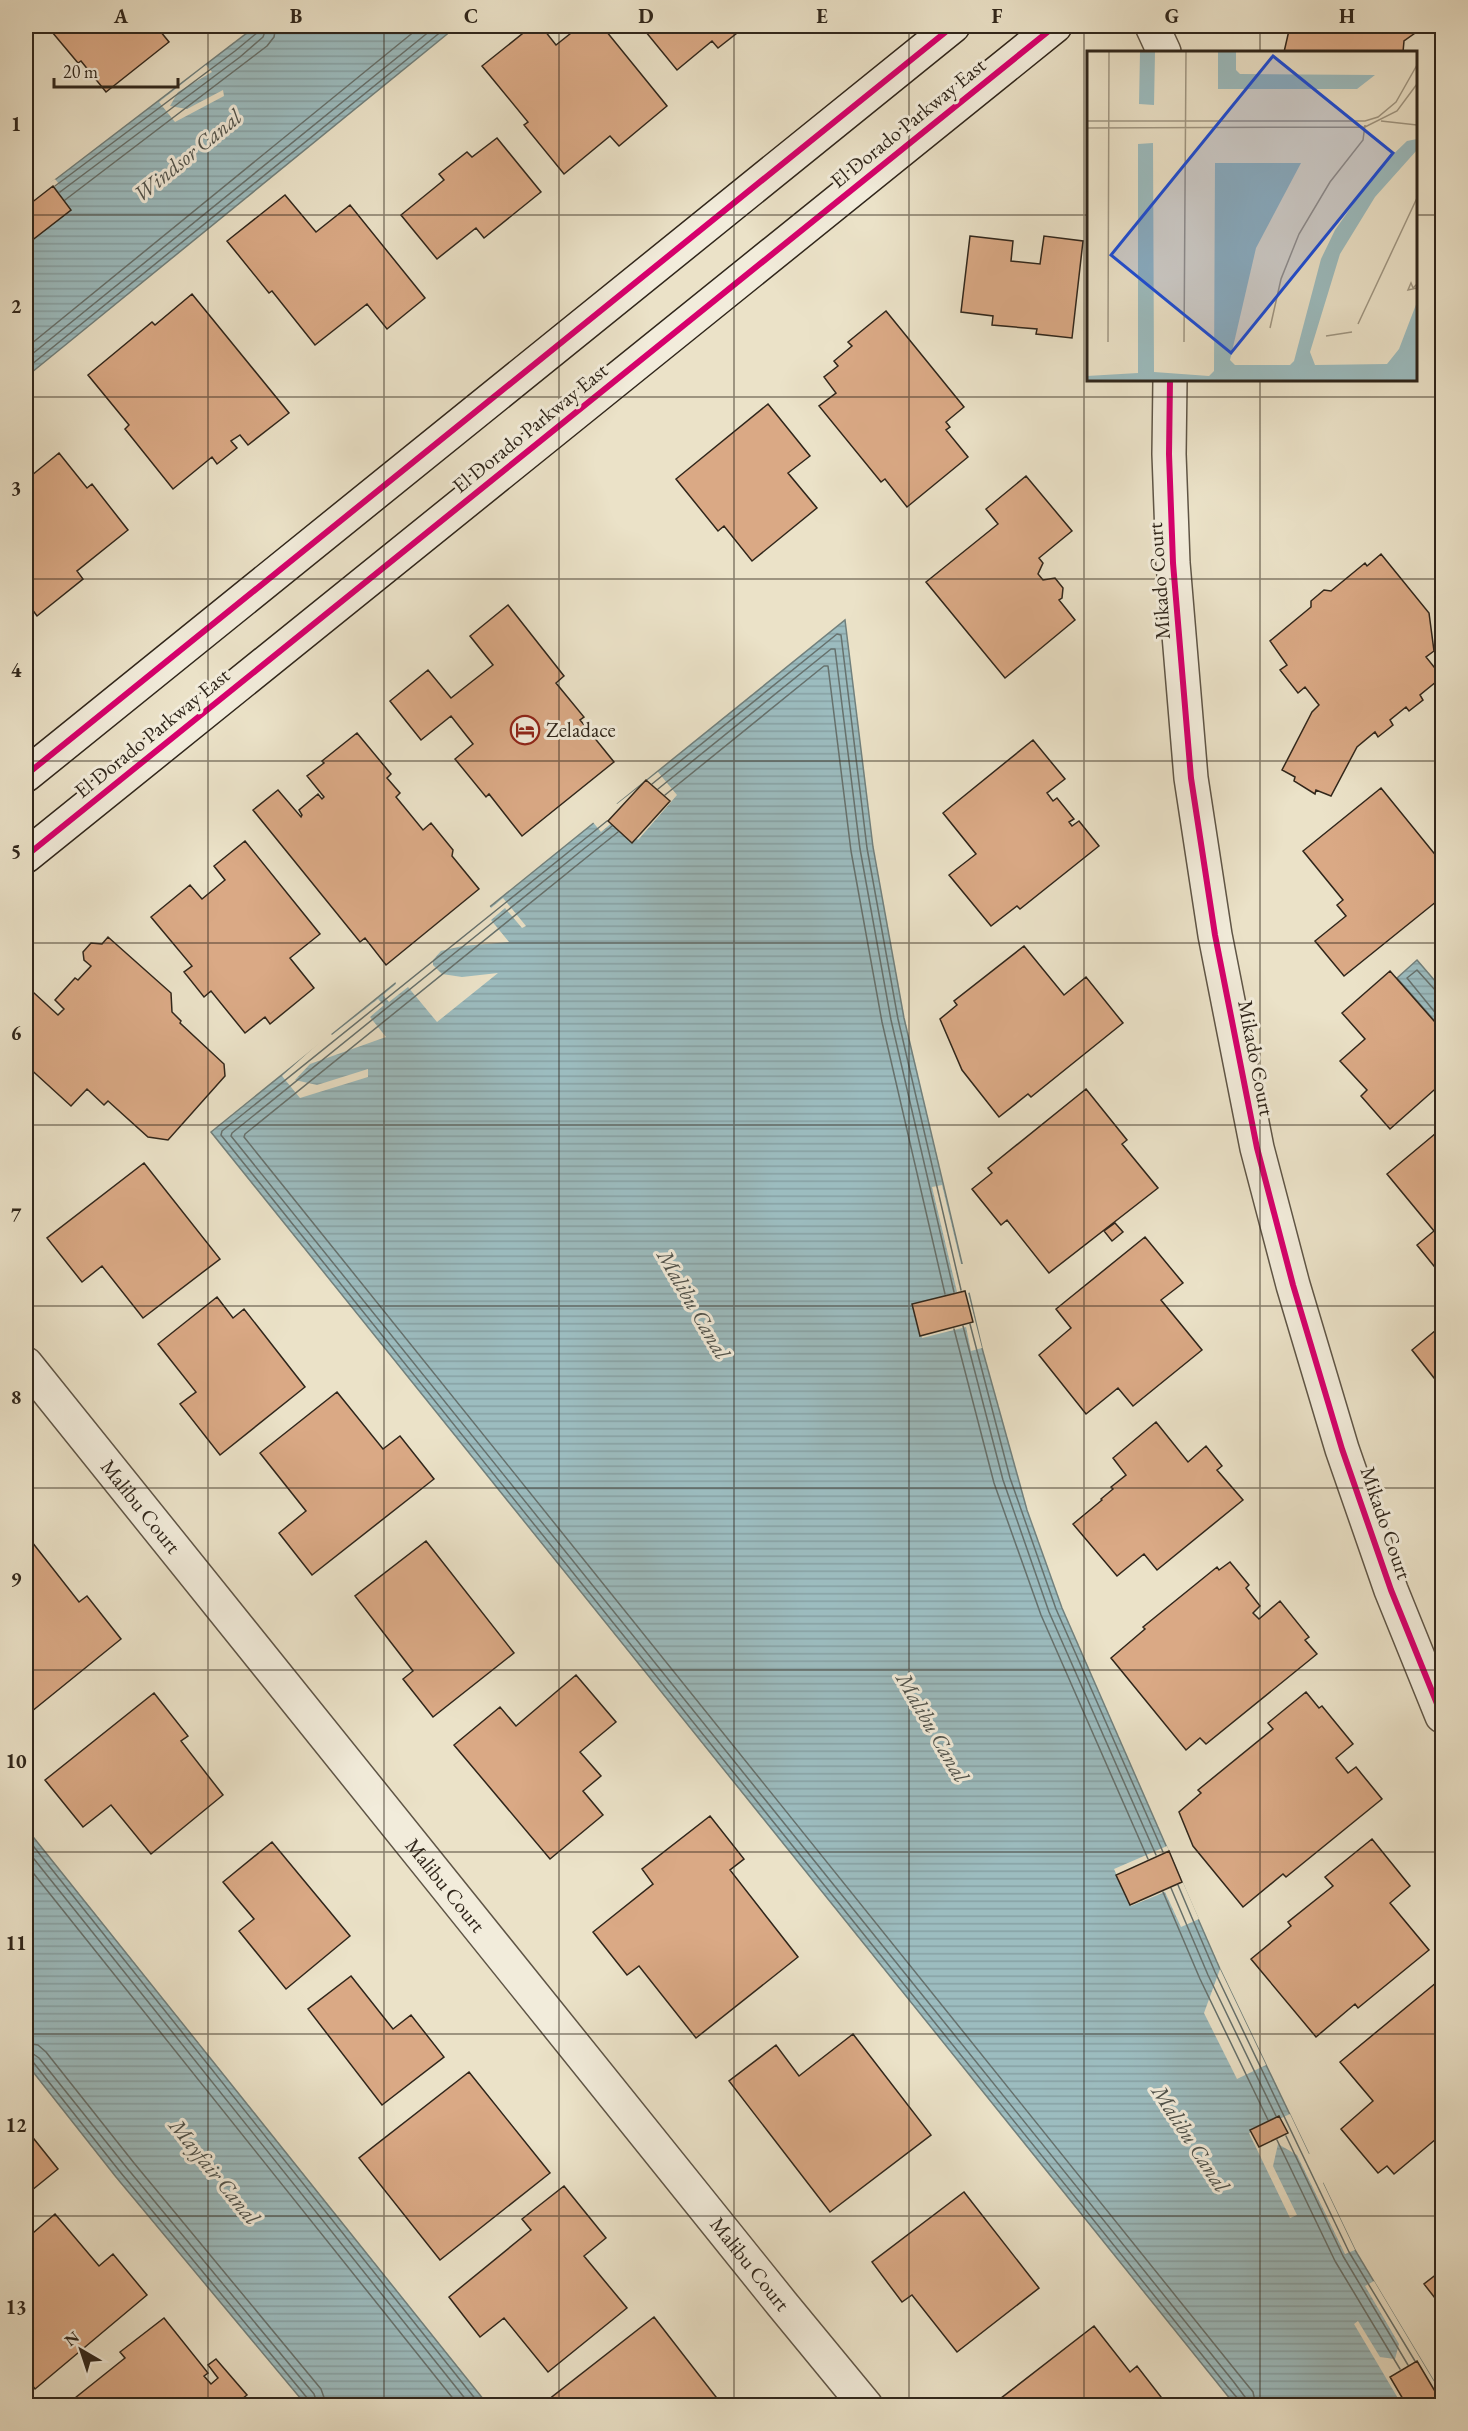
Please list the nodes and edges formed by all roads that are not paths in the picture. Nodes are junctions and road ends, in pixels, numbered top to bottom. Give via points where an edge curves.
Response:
1 (953, 26) edge
2 (1054, 26) edge
3 (1152, 26) edge
4 (1164, 51) edge
5 (1170, 381) edge
6 (26, 775) edge
7 (26, 856) edge
8 (26, 1364) edge
9 (1443, 1716) edge
10 (866, 2406) edge

1 - 6 street
2 - 7 street, El Dorado Parkway East
3 - 4 street
5 - 9 street, Mikado Court via 1173,563 1191,778 1215,935 1257,1148 1342,1449 1391,1590
8 - 10 street, Malibu Court

